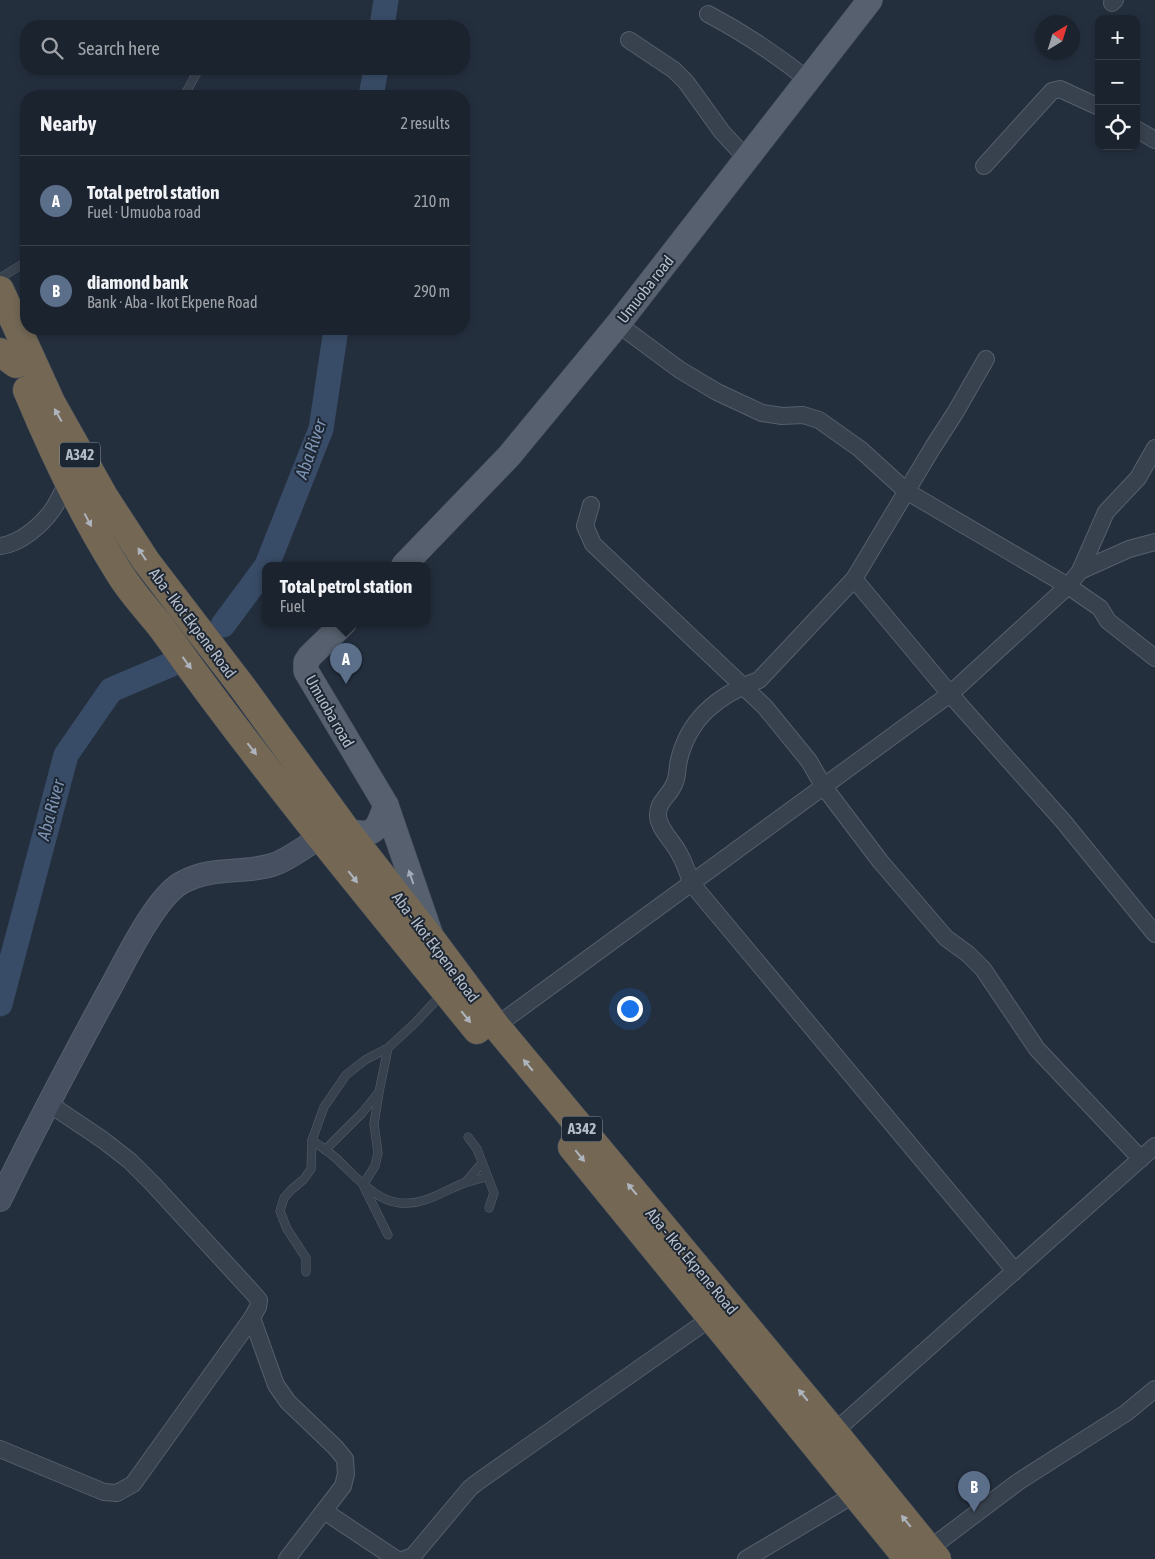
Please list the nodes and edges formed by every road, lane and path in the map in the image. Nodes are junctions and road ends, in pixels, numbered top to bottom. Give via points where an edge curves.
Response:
1 (870, 0) edge
2 (708, 14) dead end
3 (630, 40) dead end
4 (196, 75) edge
5 (808, 80) junction
6 (187, 90) edge
7 (1095, 105) edge
8 (1140, 131) edge
9 (1155, 140) edge
10 (747, 159) junction
11 (984, 166) dead end
12 (20, 266) edge
13 (0, 278) edge
14 (3, 311) edge
15 (618, 324) junction
16 (8, 358) edge
17 (986, 359) dead end
18 (1155, 448) edge
19 (68, 481) junction
20 (906, 491) junction
21 (591, 505) dead end
22 (1155, 542) edge
23 (0, 546) edge
24 (407, 562) edge
25 (1080, 571) junction
26 (854, 578) junction
27 (1068, 586) junction
28 (340, 627) edge
29 (1155, 658) edge
30 (744, 686) junction
31 (950, 694) junction
32 (824, 787) junction
33 (386, 805) junction
34 (334, 834) junction
35 (692, 884) junction
36 (1155, 934) edge
37 (432, 940) junction
38 (445, 991) junction
39 (496, 1026) junction
40 (388, 1048) junction
41 (379, 1092) junction
42 (48, 1103) junction
43 (468, 1136) dead end
44 (312, 1140) junction
45 (1155, 1146) edge
46 (325, 1150) junction
47 (1141, 1159) junction
48 (482, 1163) junction
49 (486, 1177) junction
50 (465, 1183) junction
51 (363, 1185) junction
52 (0, 1200) edge
53 (488, 1208) dead end
54 (388, 1235) dead end
55 (1015, 1271) junction
56 (306, 1272) dead end
57 (252, 1318) junction
58 (711, 1318) junction
59 (1155, 1389) edge
60 (834, 1432) junction
61 (0, 1449) edge
62 (855, 1494) junction
63 (324, 1511) junction
64 (925, 1556) edge
65 (287, 1559) edge
66 (396, 1559) edge
67 (406, 1559) edge
68 (746, 1559) edge

1 - 5 main road, Umuoba road
2 - 5 street via 741,31
3 - 10 street via 686,82 722,132
4 - 6 lane
5 - 10 main road, Umuoba road
7 - 11 street via 1060,89 1052,91
8 - 9 street
10 - 15 main road, Umuoba road
12 - 13 lane
14 - 16 highway, Aba - Ikot Ekpene Road / A342
34 -> 14 highway, Aba - Ikot Ekpene Road / A342 via 243,688 146,561 105,498
15 - 20 street via 680,370 762,414 803,415 819,420 860,450
15 - 24 main road, Umuoba road via 509,456
16 - 19 highway, Aba - Ikot Ekpene Road / A342
17 - 20 street
18 - 25 street via 1138,478 1106,512
19 - 23 street via 48,516 8,546
19 -> 34 highway, Aba - Ikot Ekpene Road / A342 via 115,568 134,596 159,624 222,711
20 - 26 street
20 - 27 street
21 - 30 street via 586,526 593,544
22 - 25 street via 1129,549
25 - 27 street
26 - 30 street via 759,680
26 - 31 street
27 - 29 street via 1100,608 1108,621
27 - 31 street
28 - 33 main road, Umuoba road via 310,656 306,671
30 - 32 street via 766,707 809,761
30 - 35 street via 711,706 699,718 684,744 675,782 660,803 660,823 681,857
31 - 32 street
31 - 36 street via 1063,821
32 - 35 street
32 - 47 street via 880,861 946,938 983,969 1037,1049
33 - 34 main road via 376,831
37 -> 33 main road, Umuoba road
34 - 37 highway, Aba - Ikot Ekpene Road / A342
34 -> 38 highway, Aba - Ikot Ekpene Road / A342 via 375,906
34 - 42 street via 270,866 209,872 181,882 160,902 142,931
35 - 39 street
35 - 55 street
37 - 39 highway, Aba - Ikot Ekpene Road / A342
38 - 40 lane
38 -> 58 highway, Aba - Ikot Ekpene Road / A342
60 -> 39 highway, Aba - Ikot Ekpene Road / A342
40 - 41 lane
40 - 44 lane via 346,1075 324,1107
41 - 46 lane
41 - 51 lane via 374,1124 378,1154
42 - 52 street
42 - 57 street via 103,1140 153,1184 259,1300
43 - 48 lane
44 - 46 lane
44 - 56 lane via 311,1169 284,1198 280,1211 287,1229 306,1258
45 - 47 street
46 - 51 lane
47 - 55 street
48 - 49 lane
48 - 50 lane
49 - 50 lane
49 - 53 lane via 494,1193
50 - 51 lane via 409,1204 393,1202
51 - 54 lane
55 - 60 street
57 - 61 street via 133,1484 117,1493 104,1492
57 - 63 street via 276,1385 288,1402 344,1459 346,1474 343,1486
58 - 62 highway, Aba - Ikot Ekpene Road / A342
58 - 67 street via 470,1488 413,1556
59 - 64 street via 1126,1413 1018,1482
64 -> 60 highway, Aba - Ikot Ekpene Road / A342
62 - 64 highway, Aba - Ikot Ekpene Road / A342
62 - 68 street
63 - 65 street
63 - 66 street

